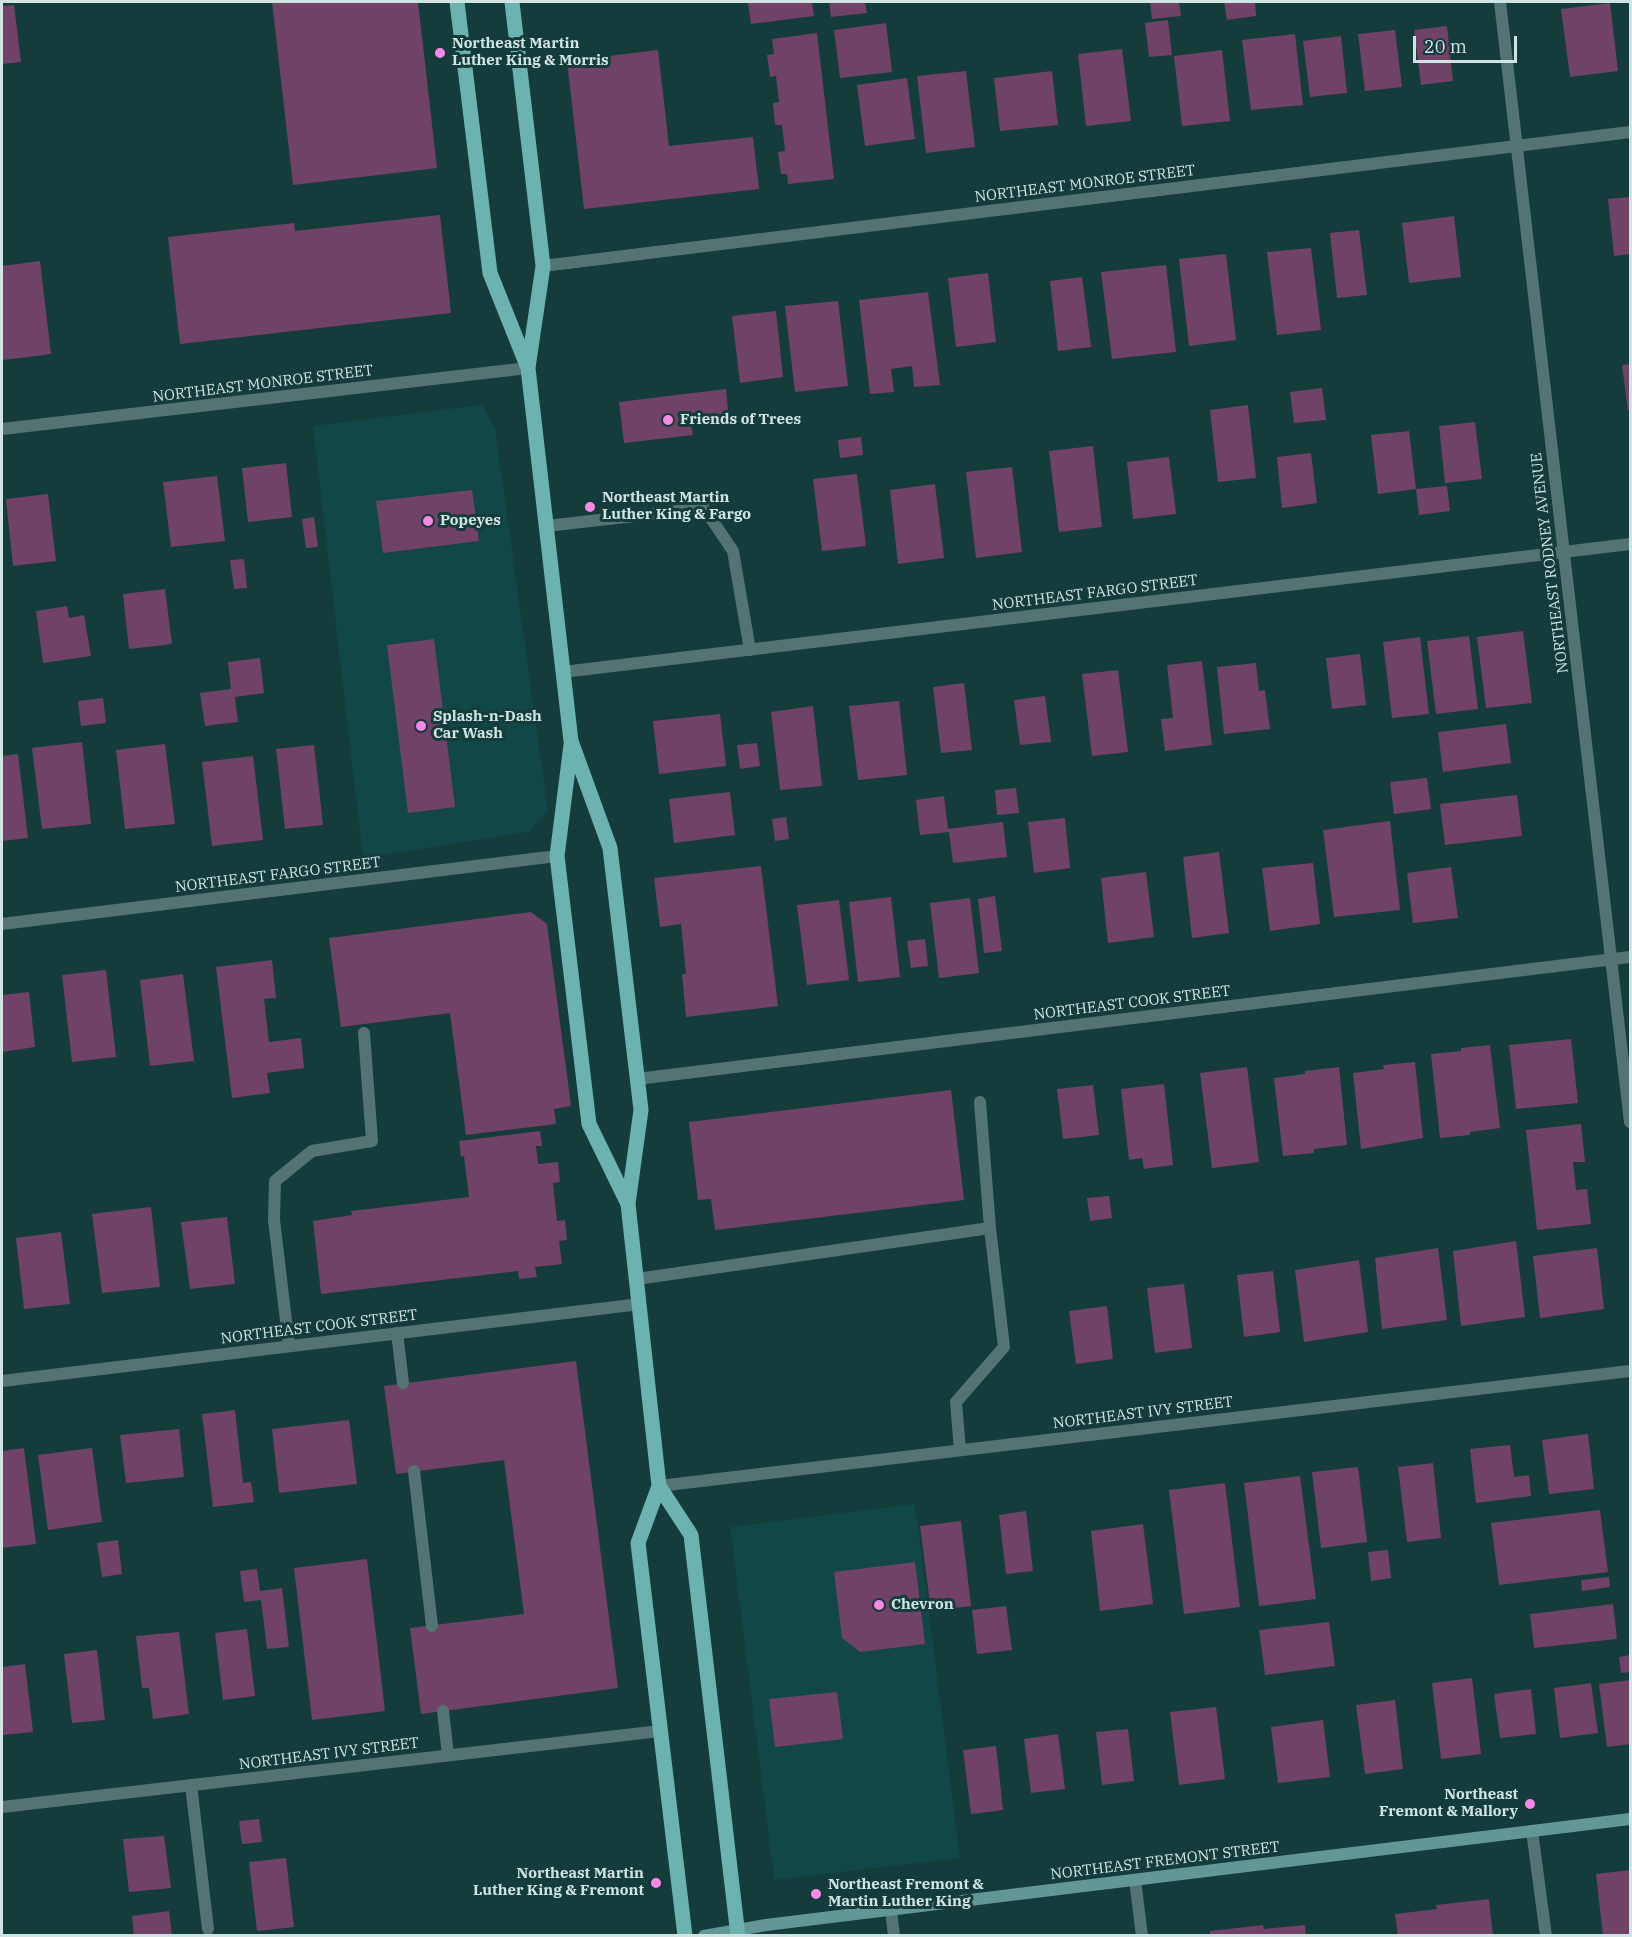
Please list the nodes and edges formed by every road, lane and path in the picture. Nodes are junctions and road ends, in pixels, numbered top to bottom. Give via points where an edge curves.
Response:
1 (457, 2) edge
2 (512, 2) edge
3 (1500, 2) edge
4 (1630, 132) edge
5 (1516, 146) junction
6 (543, 266) junction
7 (528, 368) junction
8 (2, 429) edge
9 (547, 526) junction
10 (1630, 544) edge
11 (1564, 552) junction
12 (750, 650) junction
13 (563, 672) junction
14 (571, 741) junction
15 (557, 856) junction
16 (2, 924) edge
17 (1630, 957) edge
18 (1611, 959) junction
19 (363, 1033) dead end
20 (637, 1079) junction
21 (980, 1102) dead end
22 (1630, 1122) edge
23 (628, 1204) junction
24 (990, 1228) junction
25 (637, 1279) junction
26 (640, 1304) junction
27 (398, 1333) junction
28 (289, 1346) junction
29 (1630, 1371) edge
30 (2, 1381) edge
31 (403, 1383) dead end
32 (960, 1450) junction
33 (414, 1472) dead end
34 (659, 1486) junction
35 (432, 1626) dead end
36 (443, 1711) dead end
37 (660, 1731) junction
38 (448, 1755) junction
39 (191, 1785) junction
40 (2, 1807) edge
41 (1630, 1819) edge
42 (1532, 1831) junction
43 (1135, 1880) junction
44 (891, 1910) junction
45 (208, 1929) dead end
46 (738, 1932) edge
47 (685, 1935) edge
48 (704, 1935) edge
49 (894, 1935) edge
50 (1142, 1935) edge
51 (1546, 1935) edge

1 - 7 main road via 490,273
2 - 6 main road
3 - 5 street, NORTHEAST RODNEY AVENUE
4 - 5 street, NORTHEAST MONROE STREET
5 - 6 street, NORTHEAST MONROE STREET
5 - 11 street, NORTHEAST RODNEY AVENUE
6 - 7 main road
7 - 8 street, NORTHEAST MONROE STREET
7 - 9 main road
9 - 12 street via 704,508 733,551
9 - 13 main road
10 - 11 street, NORTHEAST FARGO STREET
11 - 12 street, NORTHEAST FARGO STREET
11 - 18 street, NORTHEAST RODNEY AVENUE
12 - 13 street, NORTHEAST FARGO STREET
13 - 14 main road
14 - 15 main road
14 - 20 main road via 610,848
15 - 16 street, NORTHEAST FARGO STREET
15 - 23 main road via 589,1124
17 - 18 street, NORTHEAST COOK STREET
18 - 20 street, NORTHEAST COOK STREET
18 - 22 street, NORTHEAST RODNEY AVENUE
19 - 28 street via 372,1142 312,1150 275,1180 274,1220
20 - 23 main road via 641,1110
21 - 24 street
23 - 25 main road
24 - 25 street
24 - 32 street via 1004,1347 956,1402
25 - 26 main road
26 - 27 street, NORTHEAST COOK STREET
26 - 34 main road
27 - 28 street, NORTHEAST COOK STREET
27 - 31 street
28 - 30 street, NORTHEAST COOK STREET
29 - 32 street, NORTHEAST IVY STREET
32 - 34 street, NORTHEAST IVY STREET
33 - 35 street
34 - 37 main road via 638,1544
34 - 46 main road via 691,1535
36 - 38 street
37 - 38 street, NORTHEAST IVY STREET
37 - 47 main road
38 - 39 street, NORTHEAST IVY STREET
39 - 40 street, NORTHEAST IVY STREET
39 - 45 street
41 - 42 main road, NORTHEAST FREMONT STREET
42 - 43 main road, NORTHEAST FREMONT STREET
42 - 51 street
43 - 44 main road, NORTHEAST FREMONT STREET
43 - 50 street
44 - 46 main road, NORTHEAST FREMONT STREET
44 - 49 street
46 - 48 main road, NORTHEAST FREMONT STREET

